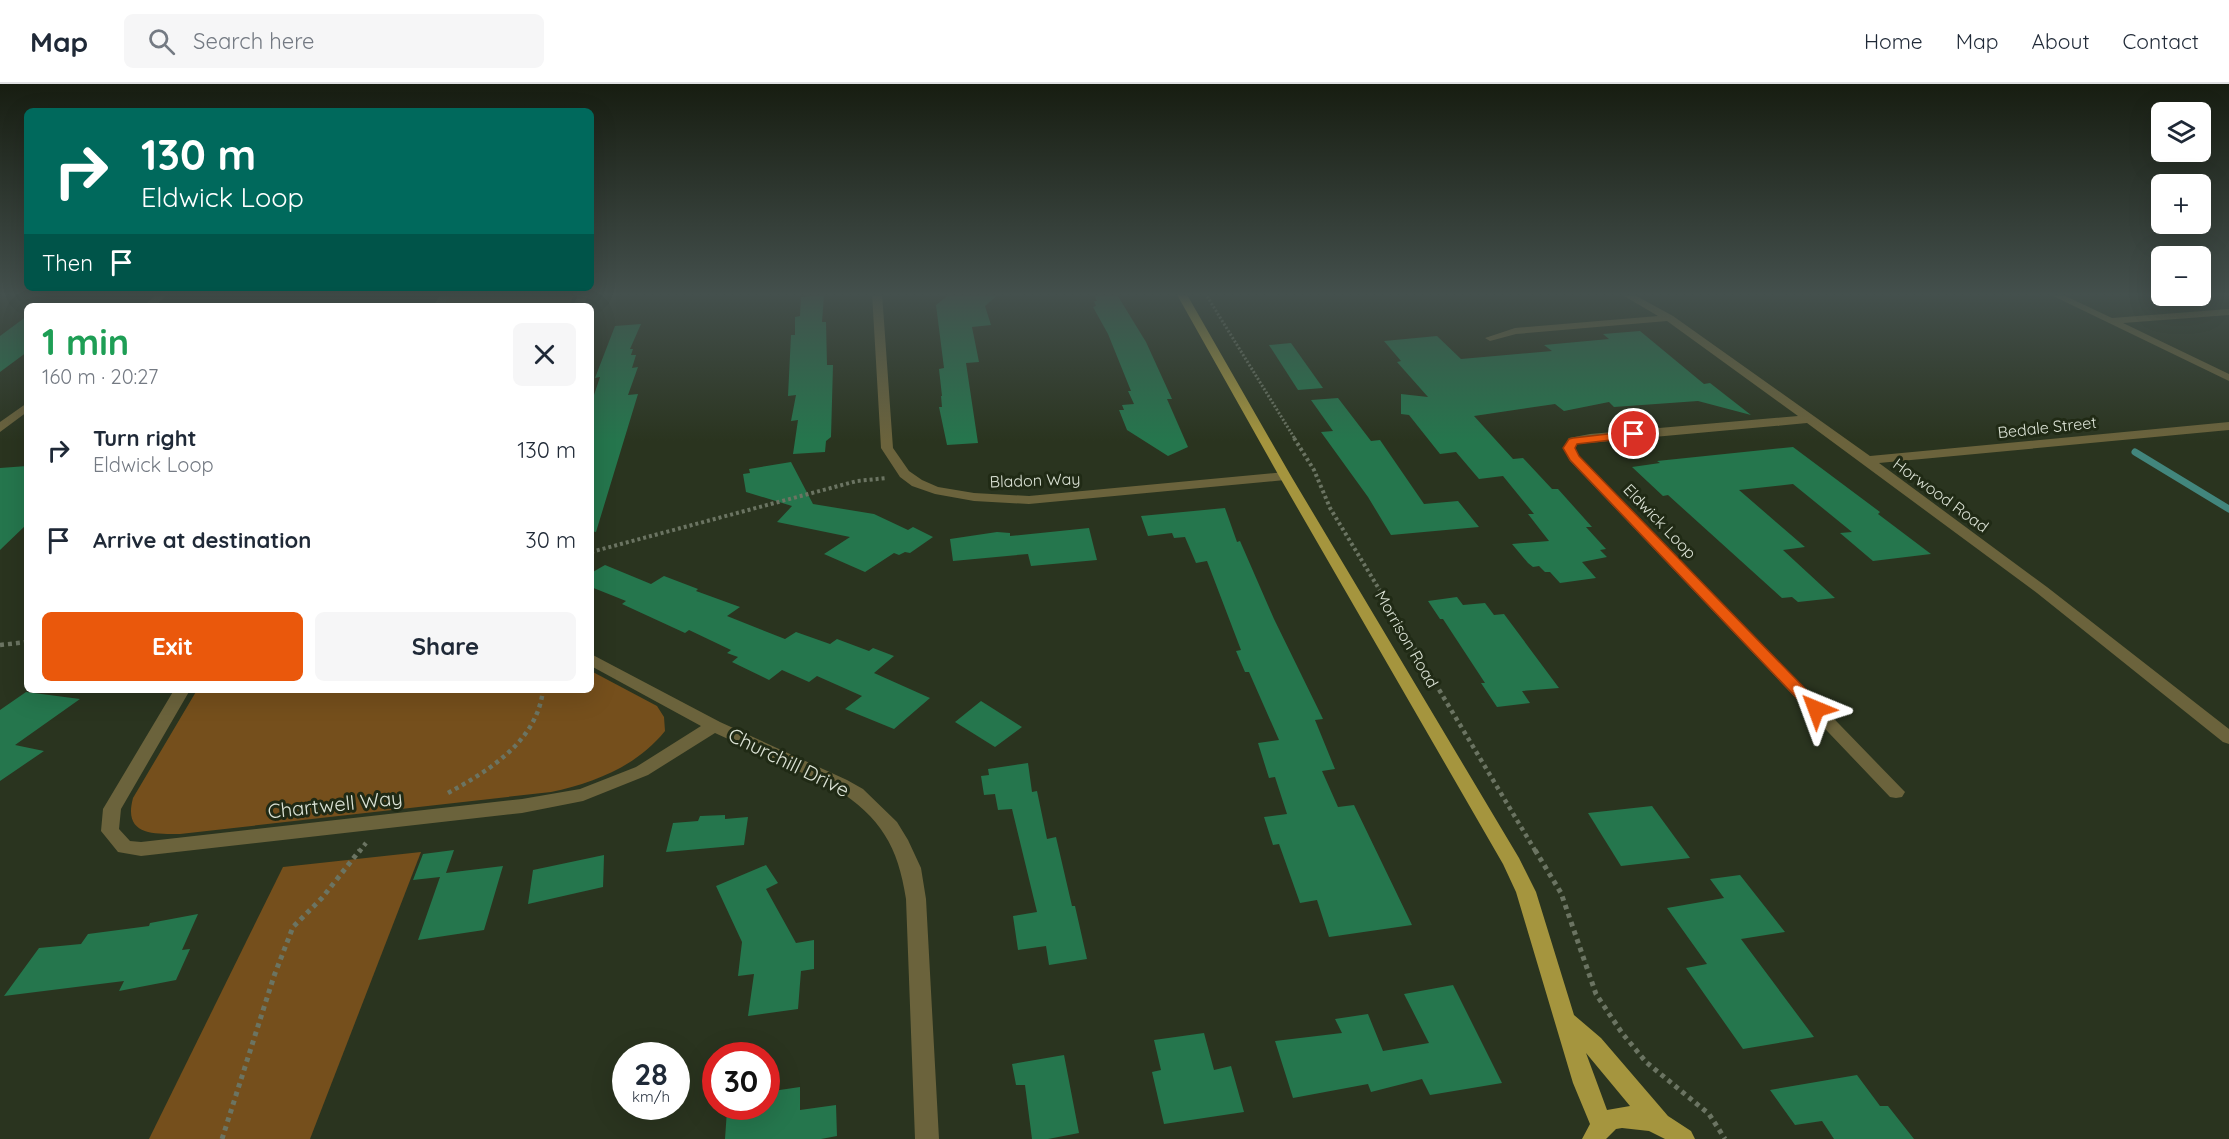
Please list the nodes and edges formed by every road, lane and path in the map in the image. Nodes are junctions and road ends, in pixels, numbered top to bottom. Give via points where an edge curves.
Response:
1 (880, 342) edge
2 (1209, 342) edge
3 (1235, 342) edge
4 (1702, 342) edge
5 (2156, 342) edge
6 (2229, 378) edge
7 (24, 408) edge
8 (1808, 419) junction
9 (2229, 426) edge
10 (0, 428) edge
11 (1867, 460) junction
12 (904, 474) junction
13 (1285, 477) junction
14 (594, 551) edge
15 (24, 642) edge
16 (0, 645) edge
17 (594, 661) edge
18 (180, 693) edge
19 (543, 693) edge
20 (714, 726) junction
21 (2229, 738) edge
22 (1896, 792) dead end
23 (441, 796) dead end
24 (384, 821) junction
25 (1566, 1021) junction
26 (1659, 1123) junction
27 (1598, 1132) edge
28 (222, 1139) edge
29 (927, 1139) edge
30 (1683, 1139) edge
31 (1725, 1139) edge

1 - 12 street, Bladon Way via 887,448
2 - 13 main road, Morrison Road
3 - 31 path via 1314,470 1330,508 1561,892 1596,994 1646,1062 1709,1114
4 - 8 street, Horwood Road
5 - 6 street
7 - 10 street
8 - 11 street, Horwood Road
8 - 22 street, Eldwick Loop via 1590,438 1573,441 1569,448 1574,458
9 - 11 street, Bedale Street
11 - 21 street, Horwood Road via 2042,590
12 - 13 street, Bladon Way via 935,490 999,500
12 - 14 path via 857,481
13 - 25 main road, Morrison Road via 1512,863 1526,892
15 - 16 path
17 - 20 street, Churchill Drive
18 - 24 street, Chartwell Way via 112,809 110,831 125,847 141,849
19 - 23 path via 541,711 519,740 486,771
20 - 24 street, Chartwell Way via 642,771 583,795 522,806
20 - 29 street, Churchill Drive via 841,784 873,808 901,845 911,868 916,899
24 - 28 path via 322,898 293,927
25 - 26 main road, Morrison Road via 1593,1046
25 - 27 main road, Morrison Road
26 - 27 main road, Morrison Road via 1637,1116 1617,1118
26 - 30 main road, Morrison Road

